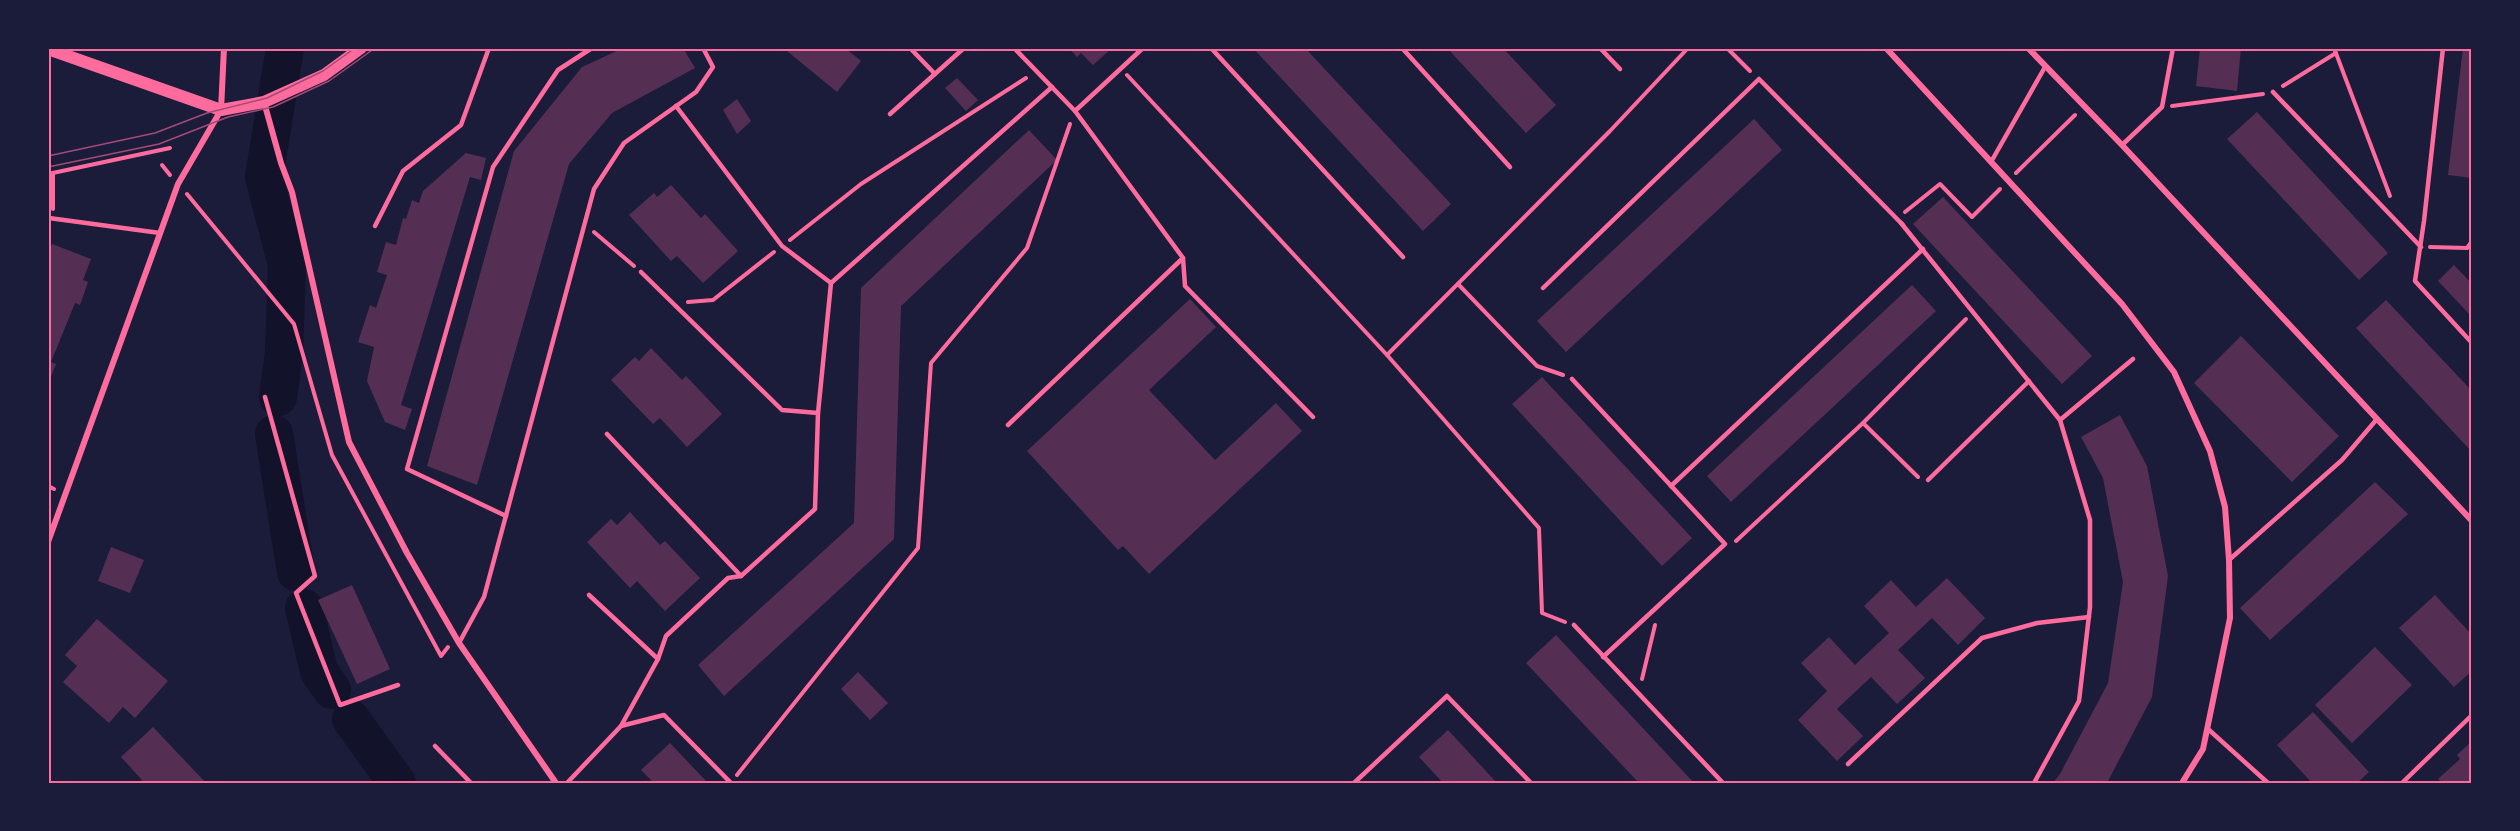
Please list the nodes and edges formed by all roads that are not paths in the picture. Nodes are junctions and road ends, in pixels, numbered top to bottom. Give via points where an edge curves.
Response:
1 (224, 48) edge
2 (361, 48) edge
3 (489, 48) edge
4 (592, 48) edge
5 (703, 48) edge
6 (910, 48) edge
7 (964, 48) edge
8 (1014, 48) edge
9 (1143, 48) edge
10 (1211, 48) edge
11 (1402, 48) edge
12 (1600, 48) edge
13 (1886, 48) edge
14 (2028, 48) edge
15 (2173, 48) edge
16 (2443, 48) edge
17 (48, 50) edge
18 (2045, 67) junction
19 (1620, 69) dead end
20 (935, 74) junction
21 (1052, 87) junction
22 (2273, 92) road end
23 (265, 105) junction
24 (676, 106) junction
25 (221, 110) junction
26 (1075, 111) junction
27 (890, 114) dead end
28 (2122, 145) junction
29 (1991, 162) junction
30 (1510, 167) dead end
31 (1898, 218) road end
32 (51, 219) edge
33 (1903, 225) junction
34 (375, 226) dead end
35 (160, 233) junction
36 (2421, 247) junction
37 (1923, 249) junction
38 (1403, 257) dead end
39 (1184, 258) junction
40 (641, 272) road end
41 (831, 283) junction
42 (1543, 288) dead end
43 (2472, 343) edge
44 (2133, 359) dead end
45 (1572, 379) road end
46 (2029, 381) junction
47 (265, 398) dead end
48 (818, 413) junction
49 (1313, 417) dead end
50 (2378, 419) junction
51 (2060, 420) junction
52 (1008, 425) dead end
53 (607, 434) dead end
54 (1928, 480) road end
55 (1671, 486) junction
56 (506, 516) junction
57 (2472, 521) edge
58 (48, 542) edge
59 (2229, 560) junction
60 (741, 576) junction
61 (589, 595) dead end
62 (2089, 617) junction
63 (1574, 625) road end
64 (459, 643) junction
65 (1603, 657) junction
66 (658, 659) junction
67 (398, 685) dead end
68 (2472, 715) edge
69 (621, 726) junction
70 (2208, 729) junction
71 (435, 746) dead end
72 (1848, 764) dead end
73 (471, 783) edge
74 (556, 783) edge
75 (567, 783) edge
76 (731, 783) edge
77 (1354, 783) edge
78 (1531, 783) edge
79 (1723, 783) edge
80 (2034, 783) edge
81 (2182, 783) edge
82 (2268, 783) edge
83 (2402, 783) edge

1 - 25 street
2 - 23 main road via 324,75
3 - 34 lane via 461,125 403,171
4 - 56 lane via 558,70 493,167 407,469
5 - 24 lane via 713,67 696,92
6 - 20 lane
7 - 20 lane
8 - 21 lane
9 - 26 lane
10 - 38 lane
11 - 30 lane
12 - 19 lane
13 - 29 street
14 - 18 street
15 - 28 lane via 2162,107
16 - 36 lane
17 - 25 main road
18 - 28 street
18 - 29 lane
20 - 27 lane
21 - 26 lane
21 - 41 lane
22 - 36 lane
23 - 25 main road
23 - 64 street via 292,192 349,442
24 - 41 lane via 782,246
24 - 56 lane via 624,143 594,189
25 - 35 street via 178,184
26 - 39 lane
28 - 50 street
29 - 59 street via 2122,304 2174,372 2210,451 2225,507
31 - 33 lane
32 - 35 lane
33 - 37 lane
33 - 42 lane via 1759,79
35 - 58 street
36 - 43 lane via 2415,281
37 - 46 lane
37 - 55 lane
39 - 49 lane via 1185,286
39 - 52 lane
40 - 48 lane via 782,410
41 - 48 lane
44 - 51 lane
45 - 55 lane
46 - 51 lane
46 - 54 lane
47 - 67 lane via 315,576 296,594 340,705
48 - 60 lane via 815,509
50 - 57 street
50 - 59 lane via 2342,460
51 - 62 lane via 2090,520
53 - 60 lane
55 - 65 lane via 1725,544
56 - 64 lane via 484,597
59 - 70 street via 2230,618
60 - 66 lane via 728,578 666,636
61 - 66 lane
62 - 72 lane via 2037,623 1982,638
62 - 80 lane via 2079,701
63 - 65 lane
64 - 74 street
65 - 79 lane
66 - 69 lane
68 - 83 lane
69 - 75 lane
69 - 76 lane via 664,715
70 - 81 street via 2203,749
70 - 82 lane
71 - 73 lane
77 - 78 lane via 1447,696

